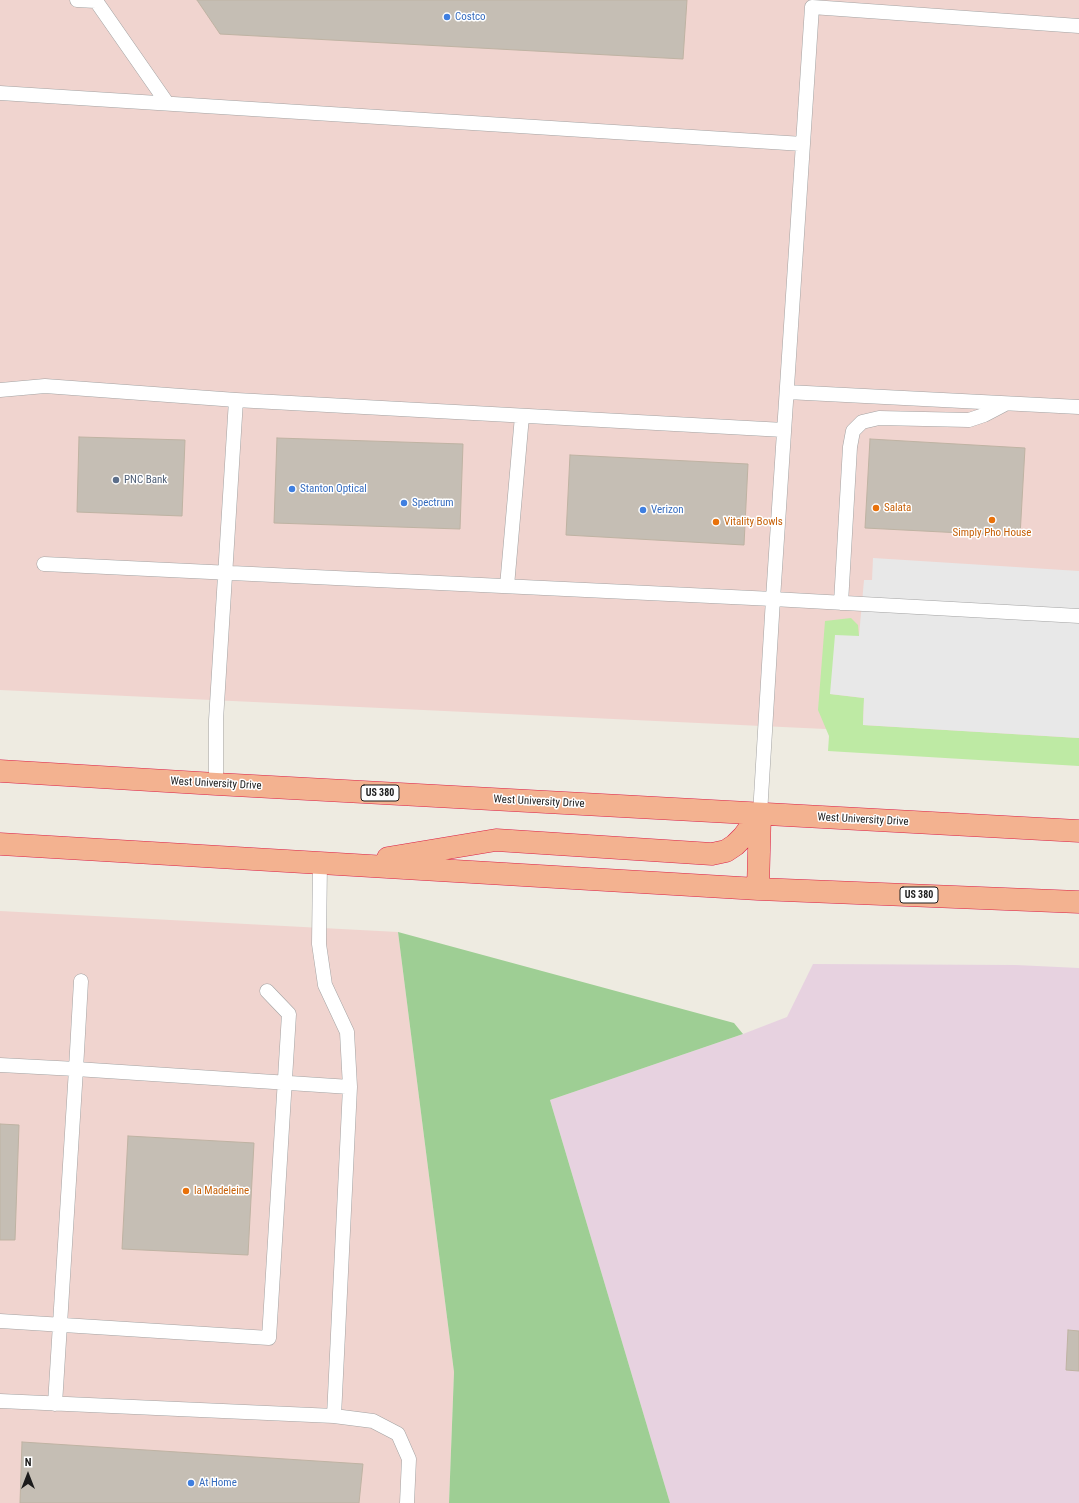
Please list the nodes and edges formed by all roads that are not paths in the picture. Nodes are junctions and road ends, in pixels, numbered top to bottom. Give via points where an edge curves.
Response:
1 (77, 0) edge
2 (96, 1) edge
3 (812, 4) edge
4 (1079, 26) edge
5 (0, 93) edge
6 (167, 103) junction
7 (803, 144) junction
8 (0, 390) edge
9 (787, 392) junction
10 (236, 400) junction
11 (1005, 404) junction
12 (1079, 407) edge
13 (522, 416) junction
14 (784, 430) junction
15 (44, 564) dead end
16 (225, 573) junction
17 (507, 586) junction
18 (773, 599) junction
19 (841, 603) junction
20 (1079, 616) edge
21 (0, 771) edge
22 (216, 784) junction
23 (760, 814) junction
24 (1079, 831) edge
25 (0, 844) edge
26 (320, 863) junction
27 (350, 864) junction
28 (758, 889) junction
29 (1079, 902) edge
30 (81, 981) dead end
31 (267, 991) dead end
32 (0, 1065) edge
33 (76, 1069) junction
34 (285, 1083) junction
35 (350, 1087) junction
36 (0, 1322) edge
37 (60, 1325) junction
38 (0, 1401) edge
39 (55, 1404) junction
40 (334, 1416) junction
41 (406, 1503) edge

1 - 2 lane
2 - 6 lane
3 - 4 lane
3 - 7 lane
5 - 6 lane
6 - 7 lane
7 - 9 lane
8 - 10 lane via 45,386
9 - 11 lane
9 - 14 lane
10 - 13 lane
10 - 16 lane
11 - 12 lane
11 - 19 lane via 969,420 879,418 862,422 853,431
13 - 14 lane
13 - 17 lane
14 - 18 lane
15 - 16 lane
16 - 17 lane
16 - 22 lane via 216,720
17 - 18 lane
18 - 19 lane
18 - 23 lane
19 - 20 lane
21 - 22 highway, West University Drive / US 380
22 - 23 highway, West University Drive / US 380
23 - 24 highway, West University Drive / US 380
23 - 27 highway via 735,844 726,851 712,854 496,840
23 - 28 highway
25 - 26 highway, US 380
26 - 27 highway, US 380
26 - 35 lane via 319,944 325,985 347,1032
27 - 28 highway, US 380
28 - 29 highway, US 380
30 - 33 lane
31 - 34 lane via 289,1014
32 - 33 lane
33 - 34 lane
33 - 37 lane
34 - 35 lane
34 - 37 lane via 269,1338
35 - 40 lane
36 - 37 lane
37 - 39 lane
38 - 39 lane
39 - 40 lane
40 - 41 lane via 373,1421 398,1434 409,1459

